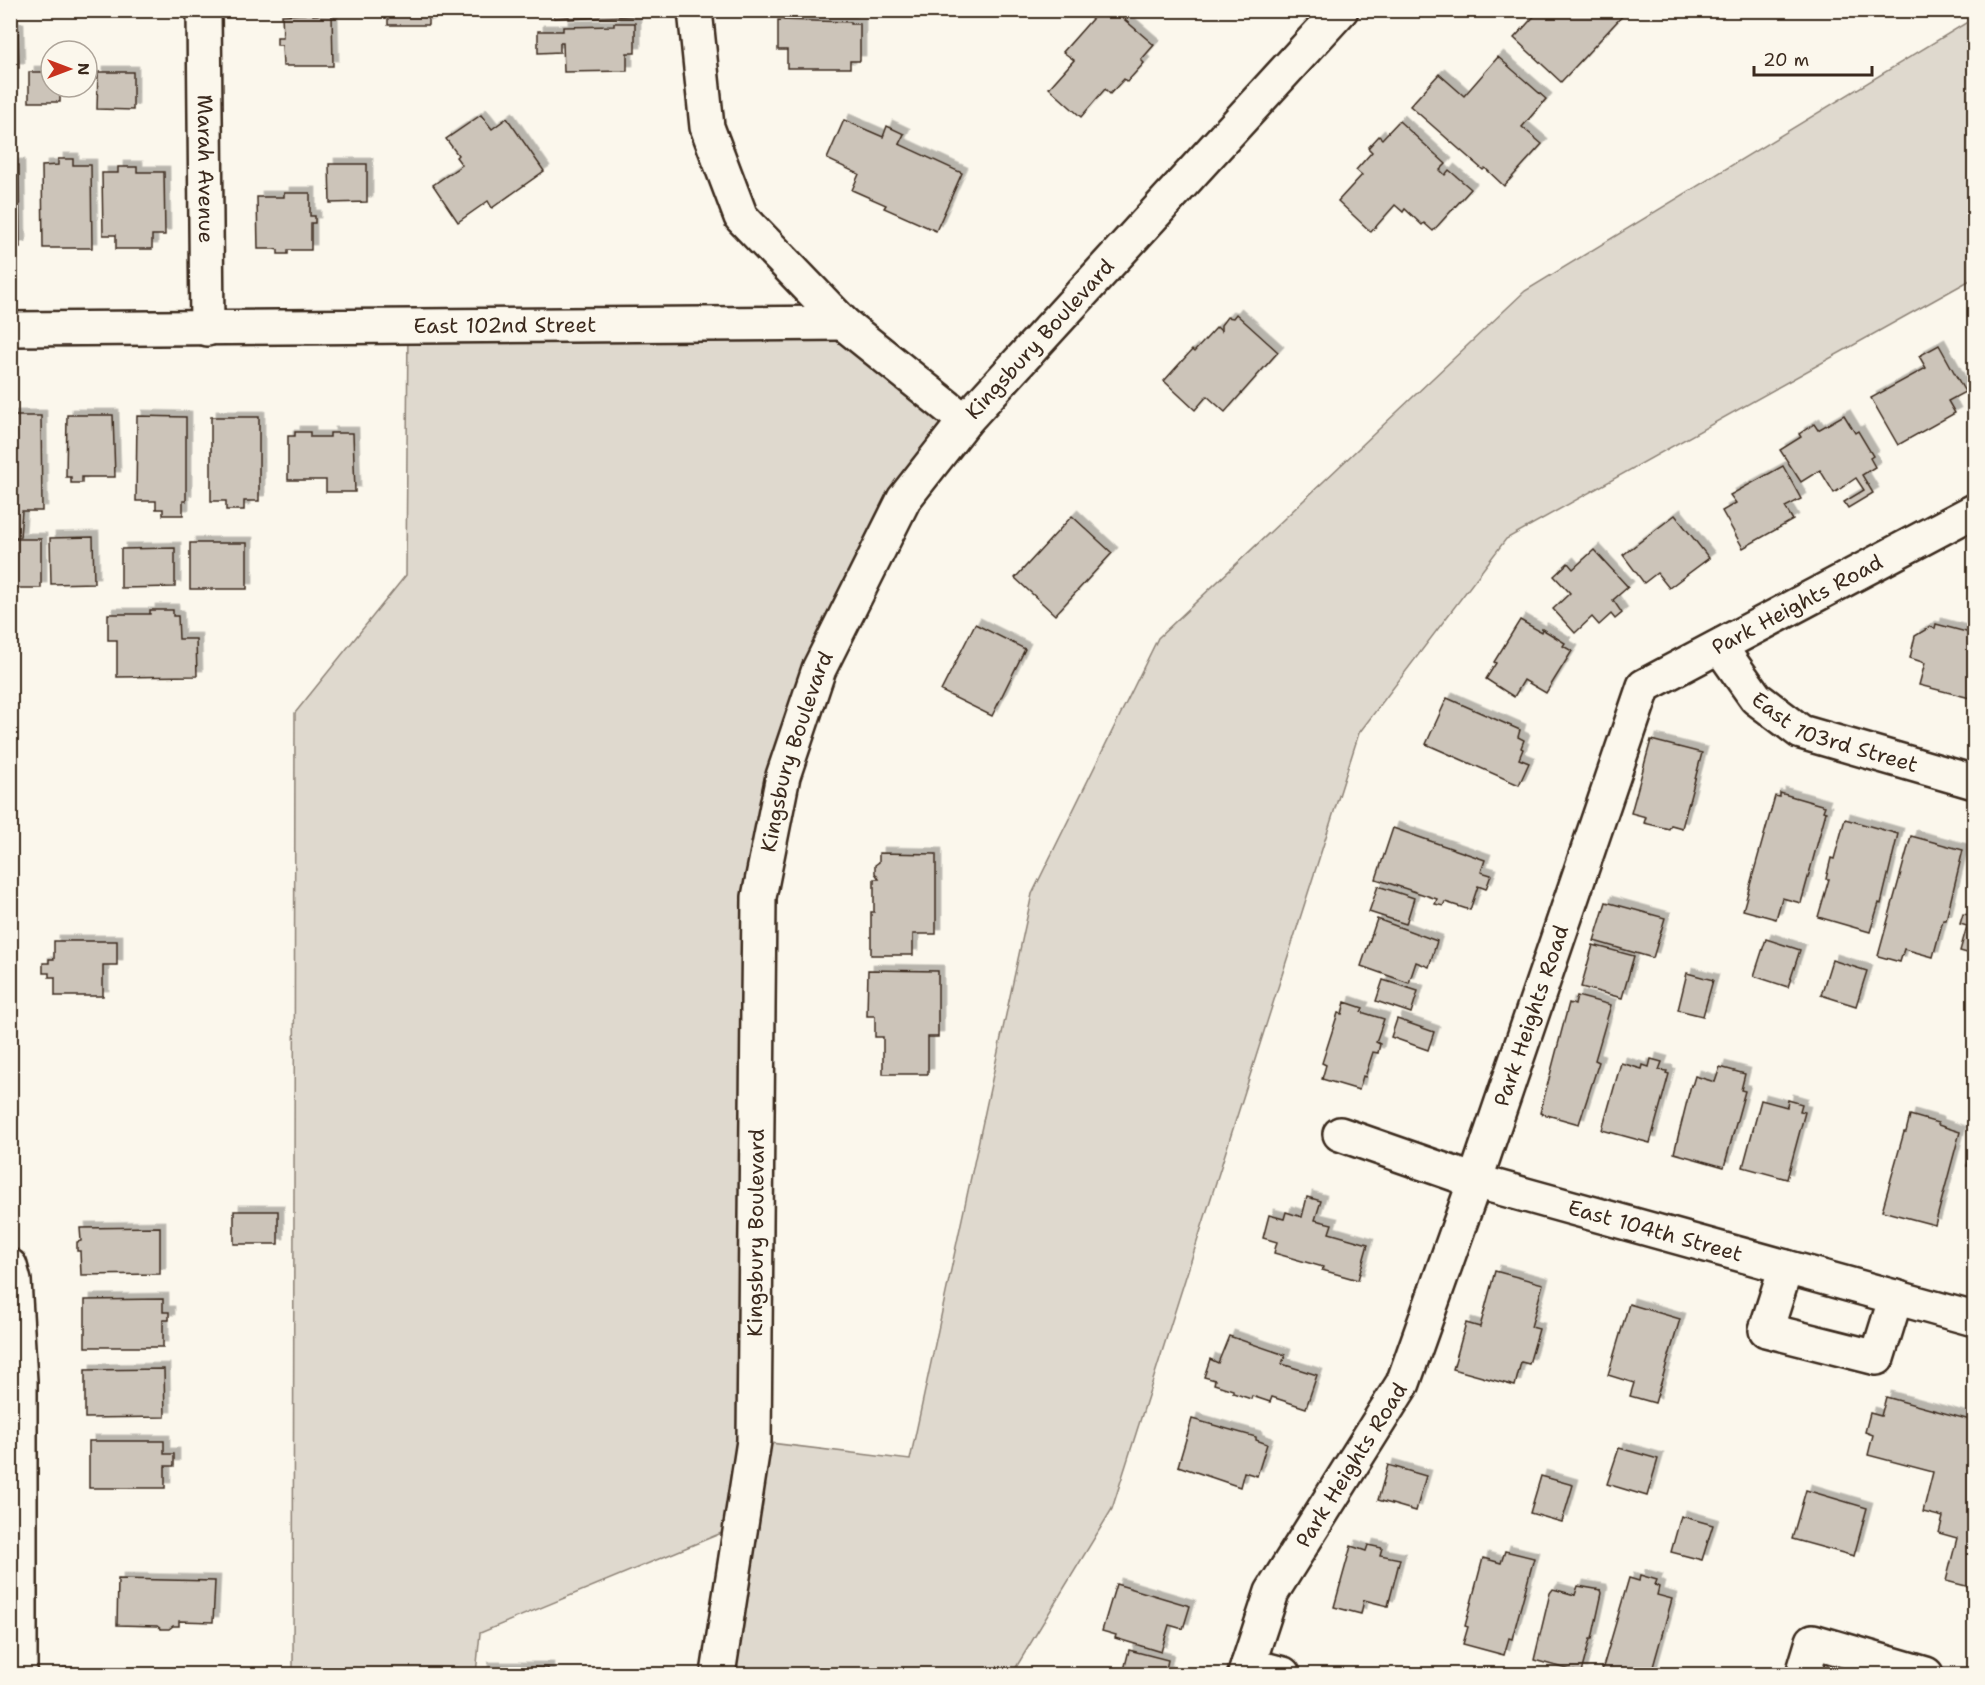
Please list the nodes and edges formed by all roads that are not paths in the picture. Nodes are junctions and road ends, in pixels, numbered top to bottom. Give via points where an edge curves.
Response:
1 (204, 10) edge
2 (695, 10) edge
3 (1341, 10) edge
4 (843, 323) junction
5 (10, 329) edge
6 (207, 329) junction
7 (965, 421) junction
8 (1974, 511) edge
9 (1720, 647) junction
10 (1974, 782) edge
11 (1340, 1134) dead end
12 (1475, 1181) junction
13 (10, 1266) edge
14 (1786, 1267) junction
15 (1896, 1297) junction
16 (1974, 1319) edge
17 (15, 1381) edge
18 (1246, 1670) edge
19 (20, 1674) edge
20 (718, 1674) edge
21 (1283, 1674) edge
22 (1803, 1674) edge
23 (1926, 1674) edge

1 - 6 street, Marah Avenue
2 - 4 street via 706,127 741,217
3 - 7 street, Kingsbury Boulevard
4 - 6 street, East 102nd Street
4 - 7 street
5 - 6 street, East 102nd Street
7 - 20 street, Kingsbury Boulevard via 904,499 819,669 783,776 759,897 754,1441
8 - 9 street, Park Heights Road
9 - 10 street, East 103rd Street via 1756,698 1801,732
9 - 12 street, Park Heights Road via 1644,686
11 - 12 street, East 104th Street
12 - 14 street, East 104th Street
12 - 18 street, Park Heights Road via 1403,1383 1272,1592
13 - 17 street via 14,1281
14 - 15 street, East 104th Street
14 - 15 street via 1766,1330 1877,1358
15 - 16 street, East 104th Street
17 - 19 street
18 - 21 street
22 - 23 street via 1813,1641

